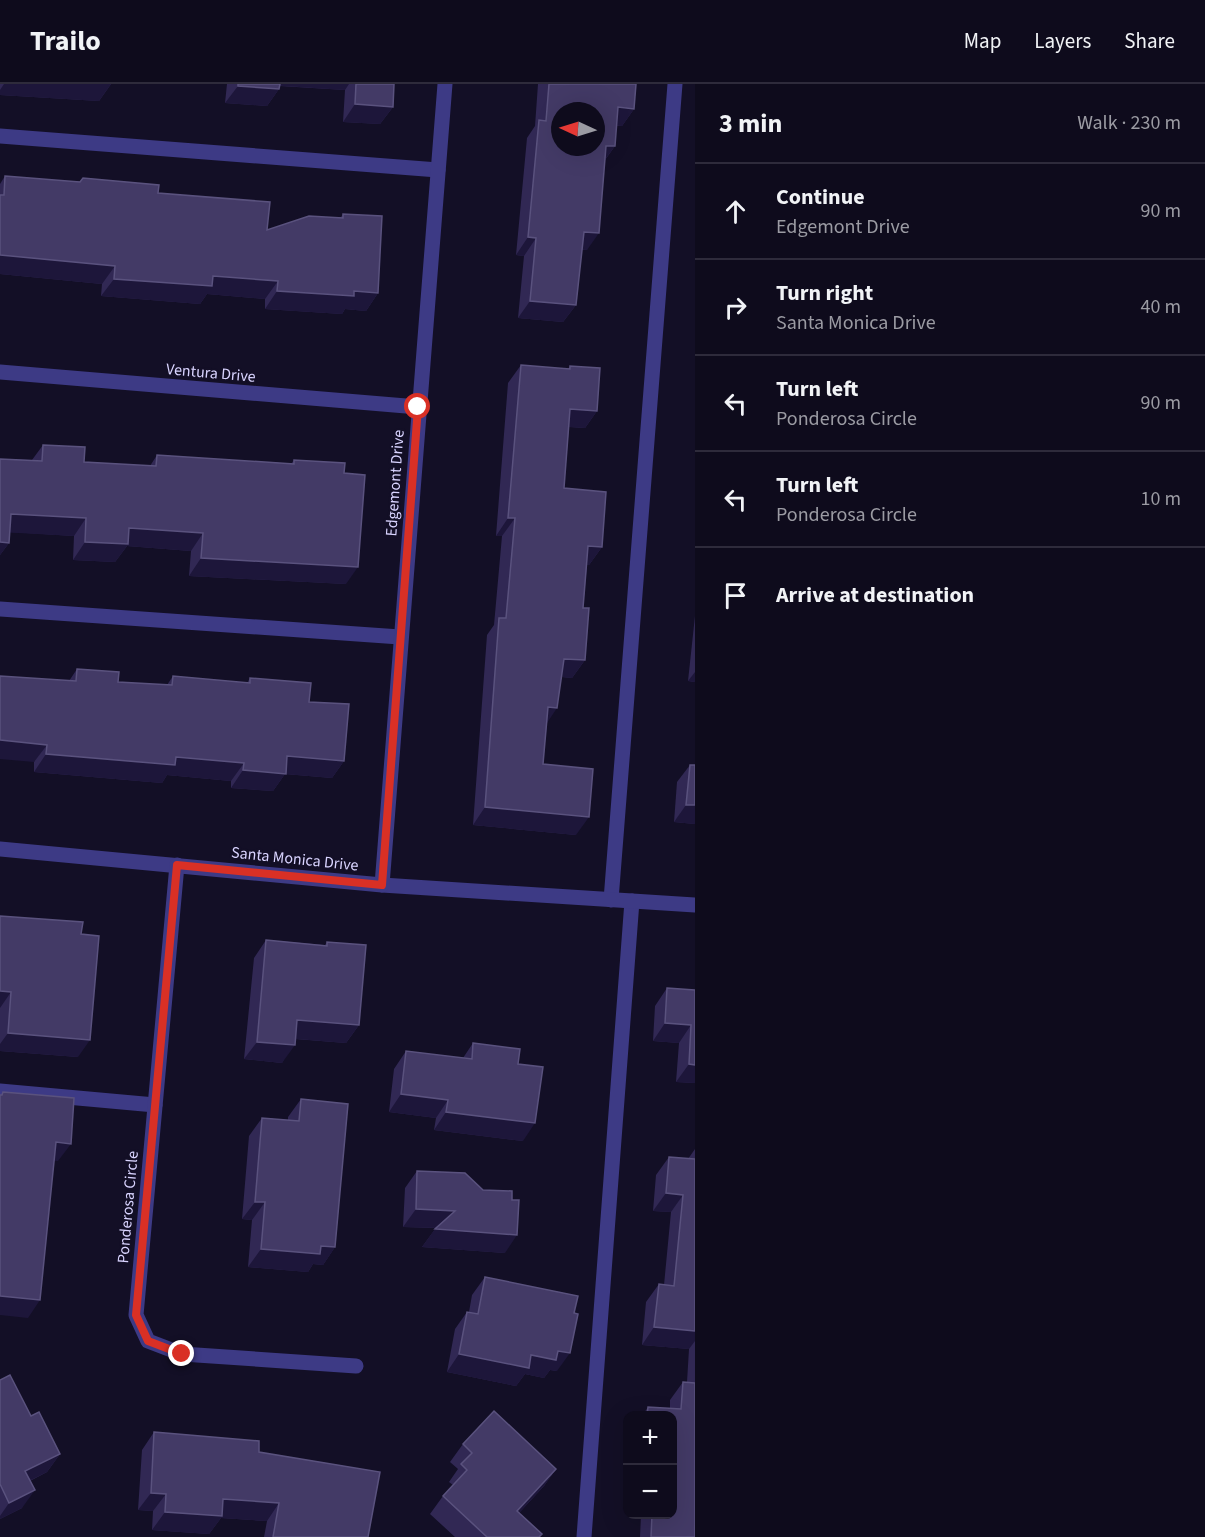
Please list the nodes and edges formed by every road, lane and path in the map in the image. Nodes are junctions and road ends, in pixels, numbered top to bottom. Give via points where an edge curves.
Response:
1 (445, 84) edge
2 (675, 84) edge
3 (0, 136) edge
4 (438, 170) junction
5 (0, 372) edge
6 (418, 407) junction
7 (0, 609) edge
8 (400, 637) junction
9 (0, 849) edge
10 (177, 865) junction
11 (382, 885) junction
12 (610, 900) junction
13 (632, 901) junction
14 (695, 905) edge
15 (0, 1091) edge
16 (155, 1105) junction
17 (356, 1366) dead end
18 (584, 1537) edge

1 - 4 street, Edgemont Drive
2 - 12 street
3 - 4 street
4 - 6 street, Edgemont Drive
5 - 6 street, Ventura Drive
6 - 8 street, Edgemont Drive
7 - 8 street
8 - 11 street, Edgemont Drive
9 - 10 street, Santa Monica Drive
10 - 11 street, Santa Monica Drive
10 - 16 street, Ponderosa Circle
11 - 12 street, Santa Monica Drive
12 - 13 street, Santa Monica Drive
13 - 14 street, Santa Monica Drive
13 - 18 street
15 - 16 street
16 - 17 street, Ponderosa Circle via 136,1315 148,1341 182,1354

